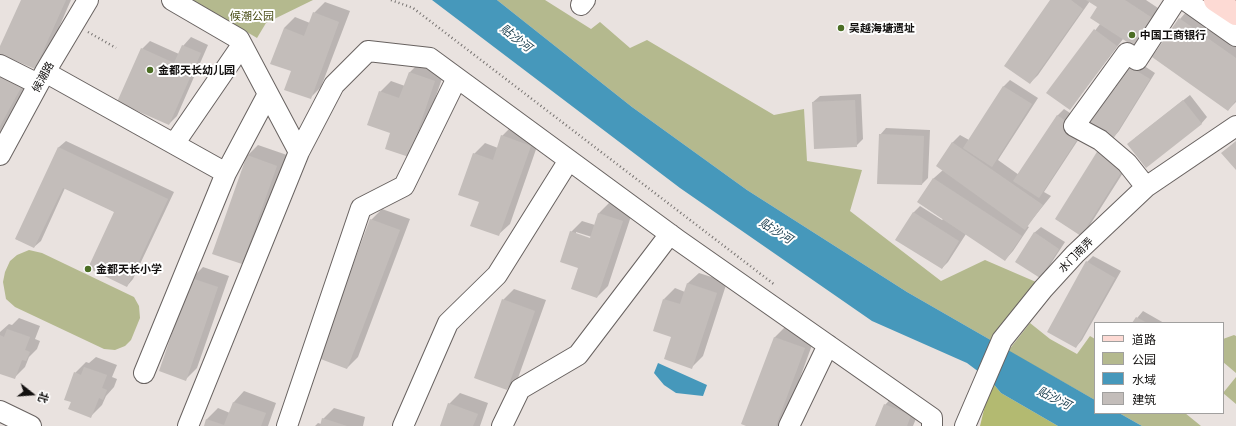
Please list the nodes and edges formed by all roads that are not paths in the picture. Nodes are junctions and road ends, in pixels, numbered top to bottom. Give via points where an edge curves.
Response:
1 (88, 0) edge
2 (172, 0) edge
3 (1176, 0) edge
4 (1185, 0) edge
5 (1215, 0) edge
6 (1236, 14) edge
7 (1236, 36) edge
8 (242, 45) junction
9 (0, 65) edge
10 (42, 78) junction
11 (457, 78) junction
12 (268, 94) junction
13 (1236, 126) edge
14 (174, 144) junction
15 (299, 152) junction
16 (0, 155) edge
17 (569, 160) junction
18 (226, 173) junction
19 (1146, 188) junction
20 (670, 234) junction
21 (828, 345) junction
22 (144, 373) dead end
23 (0, 412) edge
24 (31, 426) edge
25 (188, 426) edge
26 (287, 426) edge
27 (403, 426) edge
28 (502, 426) edge
29 (789, 426) edge
30 (932, 426) edge
31 (965, 426) edge

1 - 10 street, 候潮路
2 - 8 street via 239,39
3 - 19 street via 1137,60 1127,52 1074,126 1100,140 1122,159
4 - 7 street
5 - 6 main road
8 - 12 street
8 - 14 street
9 - 10 street
10 - 14 street
10 - 16 street, 候潮路
11 - 15 street via 430,58 368,51 334,85
11 - 17 street
11 - 26 street via 404,186 362,208
12 - 15 street
12 - 18 street
13 - 19 street, 水门南弄
14 - 18 street
15 - 25 street
17 - 20 street
17 - 27 street via 497,275 448,323
18 - 22 street
19 - 31 street, 水门南弄 via 1043,289 1002,340
20 - 21 street
20 - 28 street via 578,355 520,389
21 - 29 street
21 - 30 street via 932,418
23 - 24 street

